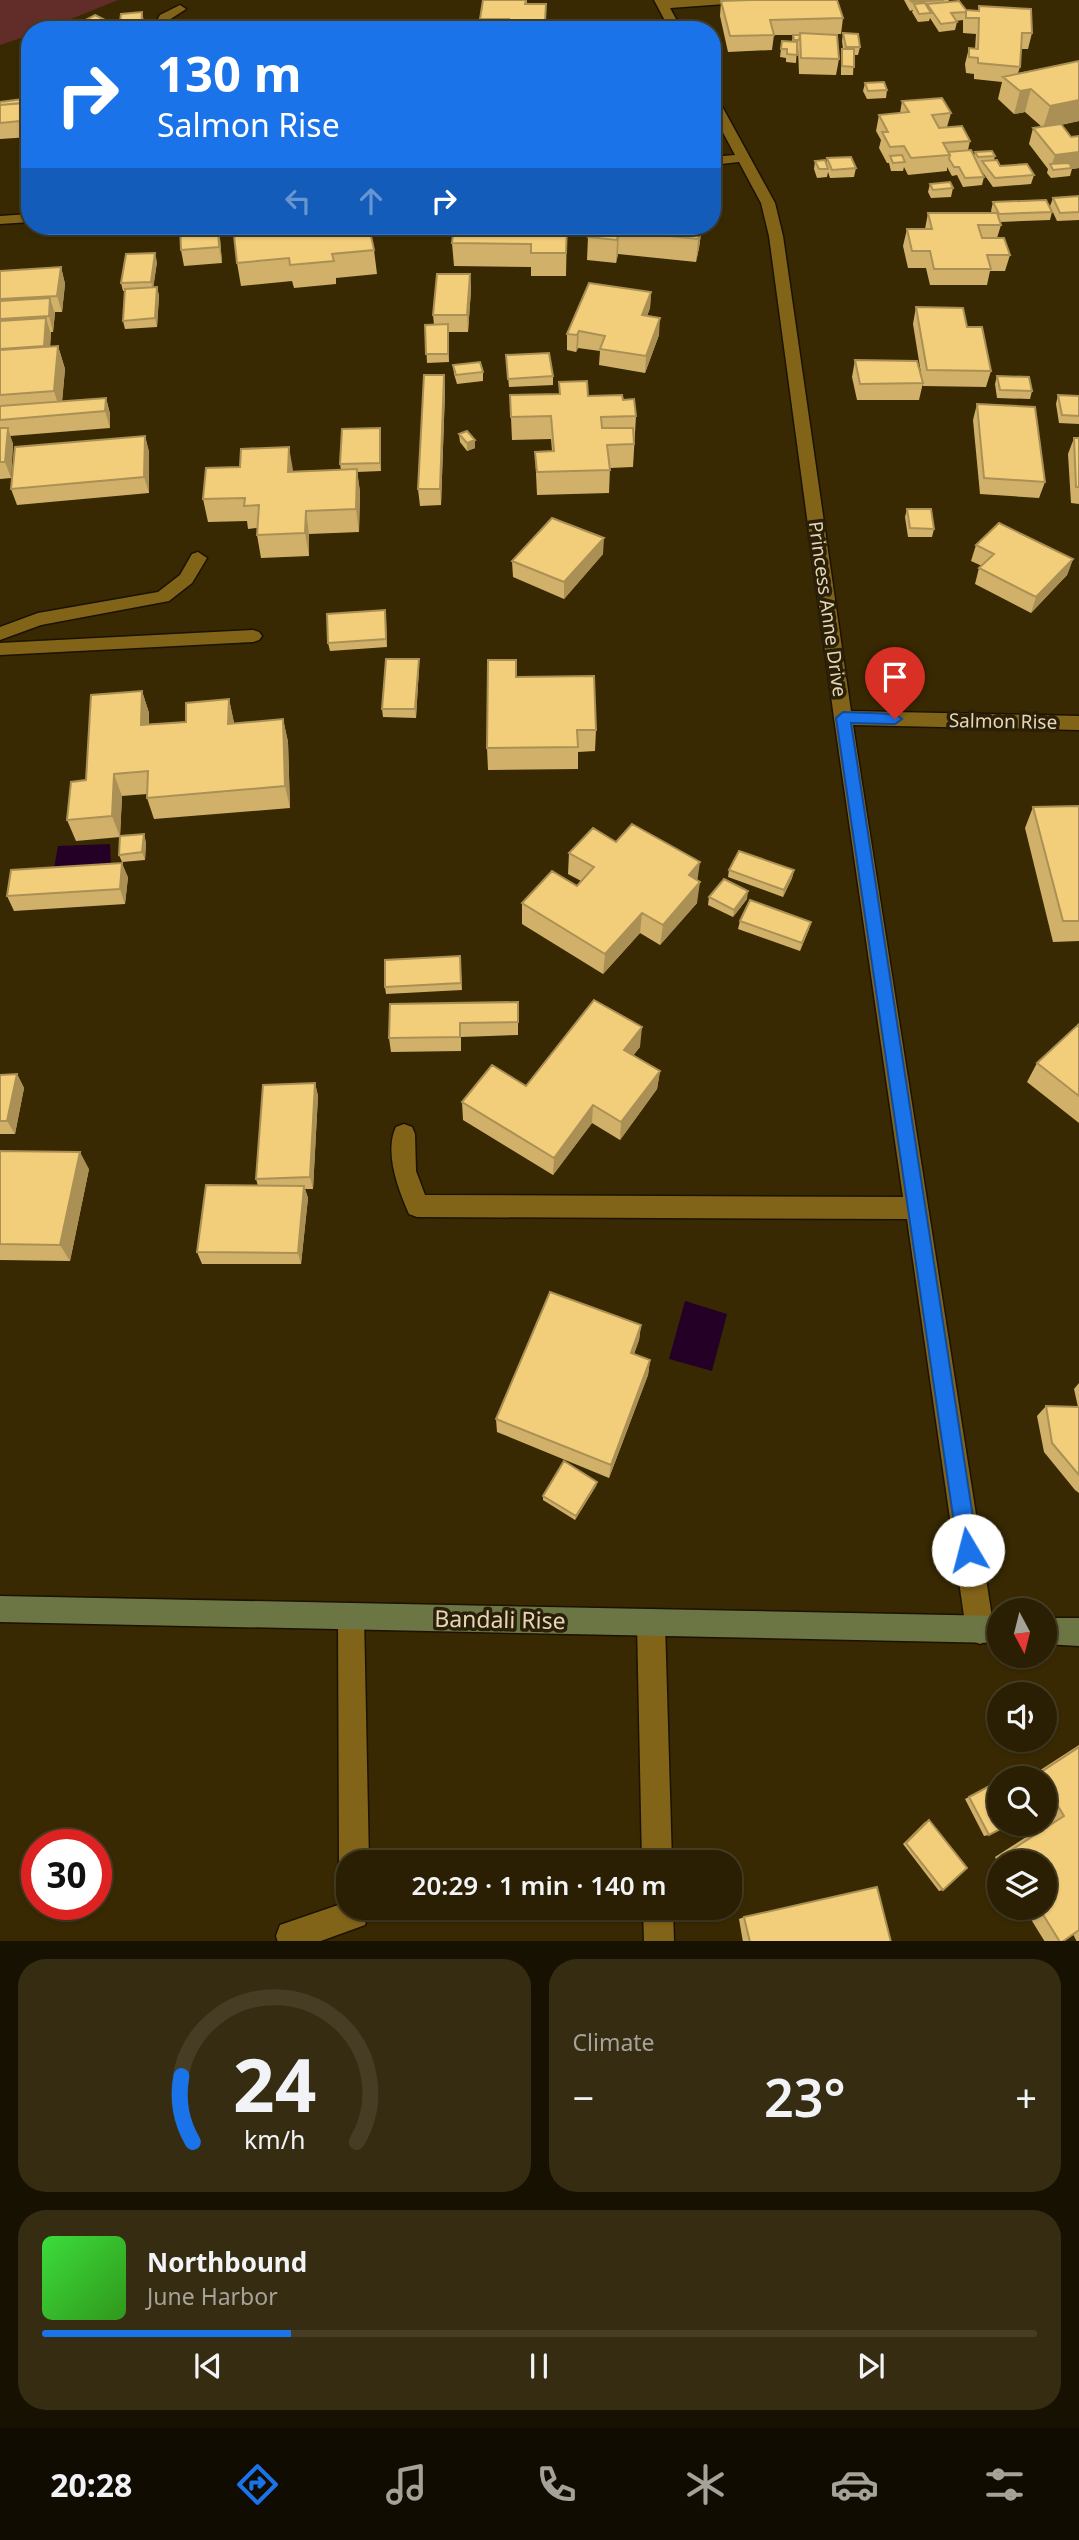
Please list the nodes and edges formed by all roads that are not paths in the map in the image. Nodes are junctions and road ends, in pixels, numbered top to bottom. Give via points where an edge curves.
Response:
1 (726, 0) edge
2 (661, 3) edge
3 (180, 9) dead end
4 (162, 21) edge
5 (671, 21) edge
6 (721, 116) edge
7 (743, 158) junction
8 (721, 160) edge
9 (21, 219) edge
10 (0, 220) edge
11 (198, 558) dead end
12 (0, 634) edge
13 (253, 636) dead end
14 (0, 649) edge
15 (843, 718) junction
16 (1079, 723) edge
17 (404, 1134) dead end
18 (917, 1208) junction
19 (0, 1609) edge
20 (987, 1613) edge
21 (351, 1616) junction
22 (651, 1623) junction
23 (987, 1630) edge
24 (1057, 1631) edge
25 (1079, 1632) edge
26 (354, 1850) edge
27 (657, 1850) edge
28 (337, 1920) edge
29 (658, 1920) edge
30 (291, 1936) dead end
31 (659, 1941) edge

1 - 2 street
2 - 5 street
3 - 4 street
6 - 7 street, Princess Anne Drive
7 - 8 street
7 - 15 street, Princess Anne Drive via 768,203 776,236
9 - 10 street
11 - 12 street via 186,579 163,597 38,619
13 - 14 street
15 - 16 street, Salmon Rise
15 - 18 street, Princess Anne Drive
17 - 18 street via 405,1171 417,1206
18 - 20 street, Princess Anne Drive
19 - 21 street, Bandali Rise
21 - 22 street, Bandali Rise
21 - 26 street
22 - 23 street, Bandali Rise
22 - 27 street
24 - 25 street
28 - 30 street
29 - 31 street

